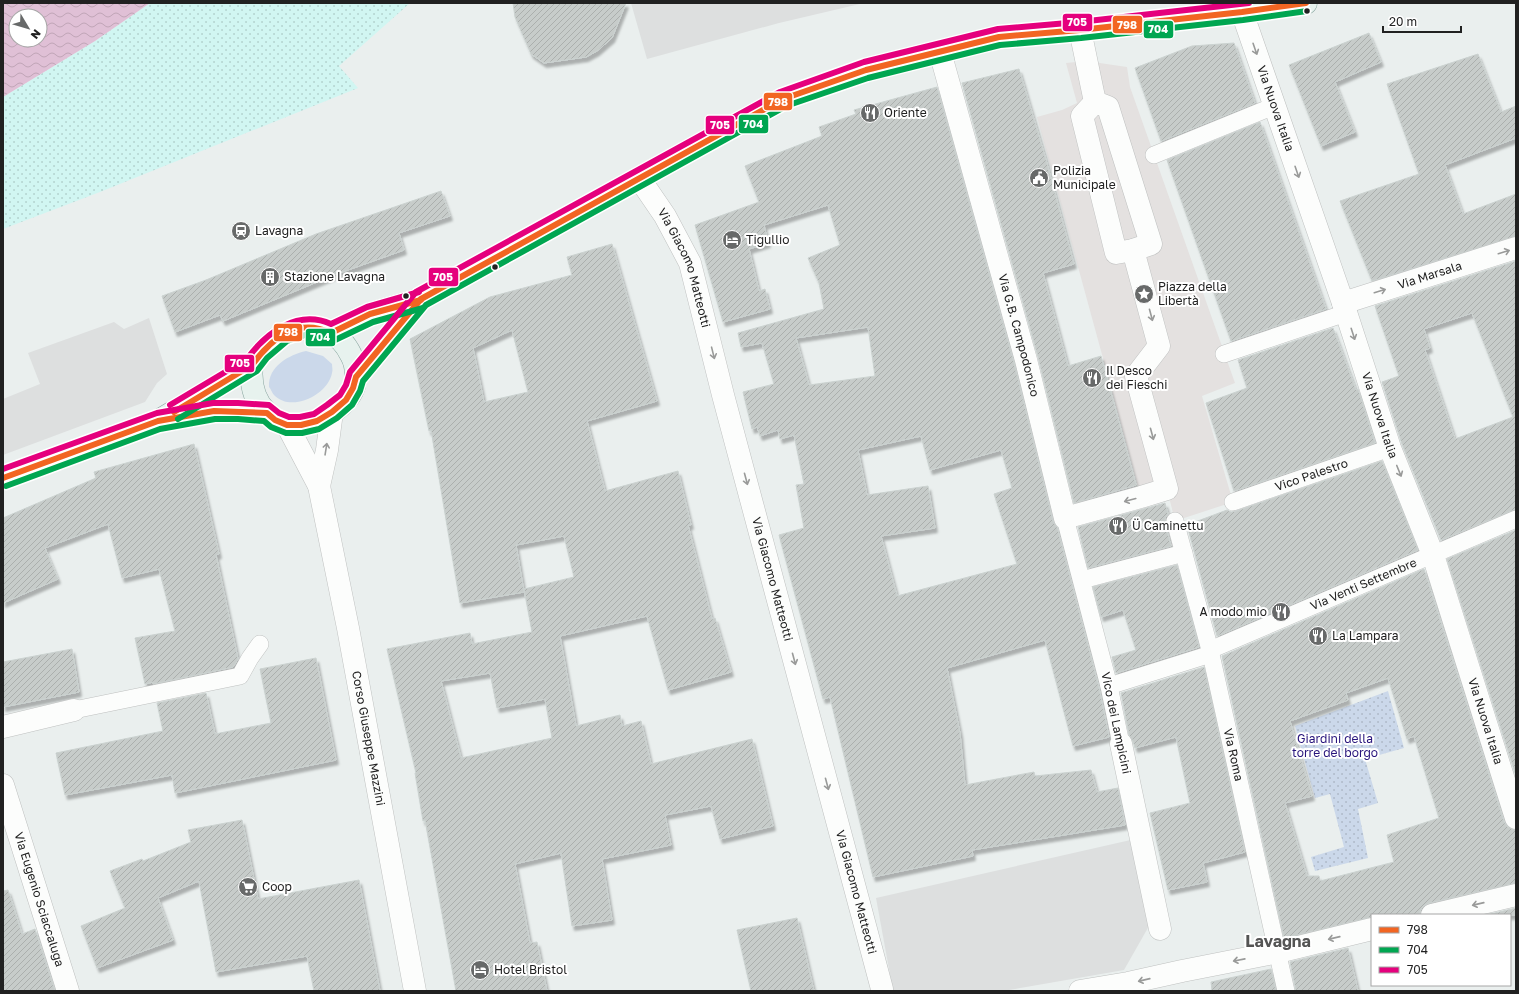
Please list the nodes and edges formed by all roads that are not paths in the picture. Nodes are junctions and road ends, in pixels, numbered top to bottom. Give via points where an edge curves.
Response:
1 (1306, 3) edge
2 (1242, 12) junction
3 (1080, 30) junction
4 (940, 52) junction
5 (1101, 104) junction
6 (1274, 106) junction
7 (1154, 155) dead end
8 (639, 178) junction
9 (1516, 248) edge
10 (1133, 250) junction
11 (421, 300) junction
12 (1345, 308) junction
13 (331, 333) junction
14 (1224, 354) dead end
15 (252, 365) junction
16 (356, 377) junction
17 (332, 412) junction
18 (267, 413) junction
19 (158, 421) junction
20 (287, 425) junction
21 (1390, 448) junction
22 (3, 478) edge
23 (319, 486) junction
24 (1233, 502) dead end
25 (1065, 518) junction
26 (1516, 519) edge
27 (1175, 521) dead end
28 (1184, 553) junction
29 (1433, 555) junction
30 (1082, 580) junction
31 (260, 644) dead end
32 (1211, 652) junction
33 (1109, 686) junction
34 (74, 710) joint
35 (3, 727) edge
36 (1121, 744) joint
37 (3, 785) edge
38 (1516, 818) edge
39 (1516, 895) edge
40 (1436, 914) edge
41 (1160, 929) dead end
42 (1371, 929) edge
43 (1278, 952) junction
44 (68, 991) edge
45 (415, 991) edge
46 (882, 991) edge
47 (1080, 991) edge
48 (1286, 991) edge

1 - 2 main road
2 - 3 main road
2 -> 6 street, Via Nuova Italia
3 - 4 main road via 999,37
3 - 5 street
4 - 8 main road via 866,70 784,99
4 - 25 street, Via G.B. Campodonico via 1026,360
5 - 10 street via 1151,244
5 - 10 street via 1082,116 1116,253
6 - 7 street
6 -> 12 street, Via Nuova Italia
8 - 11 main road
8 -> 46 street, Via Giacomo Matteotti via 665,216 690,263
12 -> 9 street, Via Marsala
10 -> 25 street via 1159,346 1136,376 1167,489
11 - 13 main road via 370,314
11 - 16 main road
12 - 14 street
12 -> 21 street, Via Nuova Italia
13 - 15 main road via 320,328 304,328 283,334 261,353
13 - 16 main road via 347,345 355,362
15 - 18 main road via 253,393 258,404
15 - 19 main road
16 - 17 main road via 346,400
17 - 20 main road via 317,421
23 -> 17 street, Corso Giuseppe Mazzini
18 - 19 main road via 214,411
18 - 20 main road
19 - 22 main road
20 - 23 street, Corso Giuseppe Mazzini
21 - 24 street, Vico Palestro
21 -> 29 street, Via Nuova Italia
23 - 45 street, Corso Giuseppe Mazzini
25 - 30 street, Vico dei Lampicini
26 - 29 street, Via Venti Settembre
27 - 28 street, Via Roma
28 - 30 street
28 - 32 street, Via Roma
29 - 32 street, Via Venti Settembre
29 - 38 street, Via Nuova Italia
30 - 33 street, Vico dei Lampicini
31 - 34 street via 240,676
32 - 33 street, Via Venti Settembre
32 - 43 street, Via Roma
33 - 36 street, Vico dei Lampicini
34 - 35 street
36 - 41 street, Vico dei Lampicini
37 - 44 street, Via Eugenio Sciaccaluga
39 -> 40 street
42 -> 43 street
43 -> 47 street via 1128,984
43 - 48 street, Via Roma

